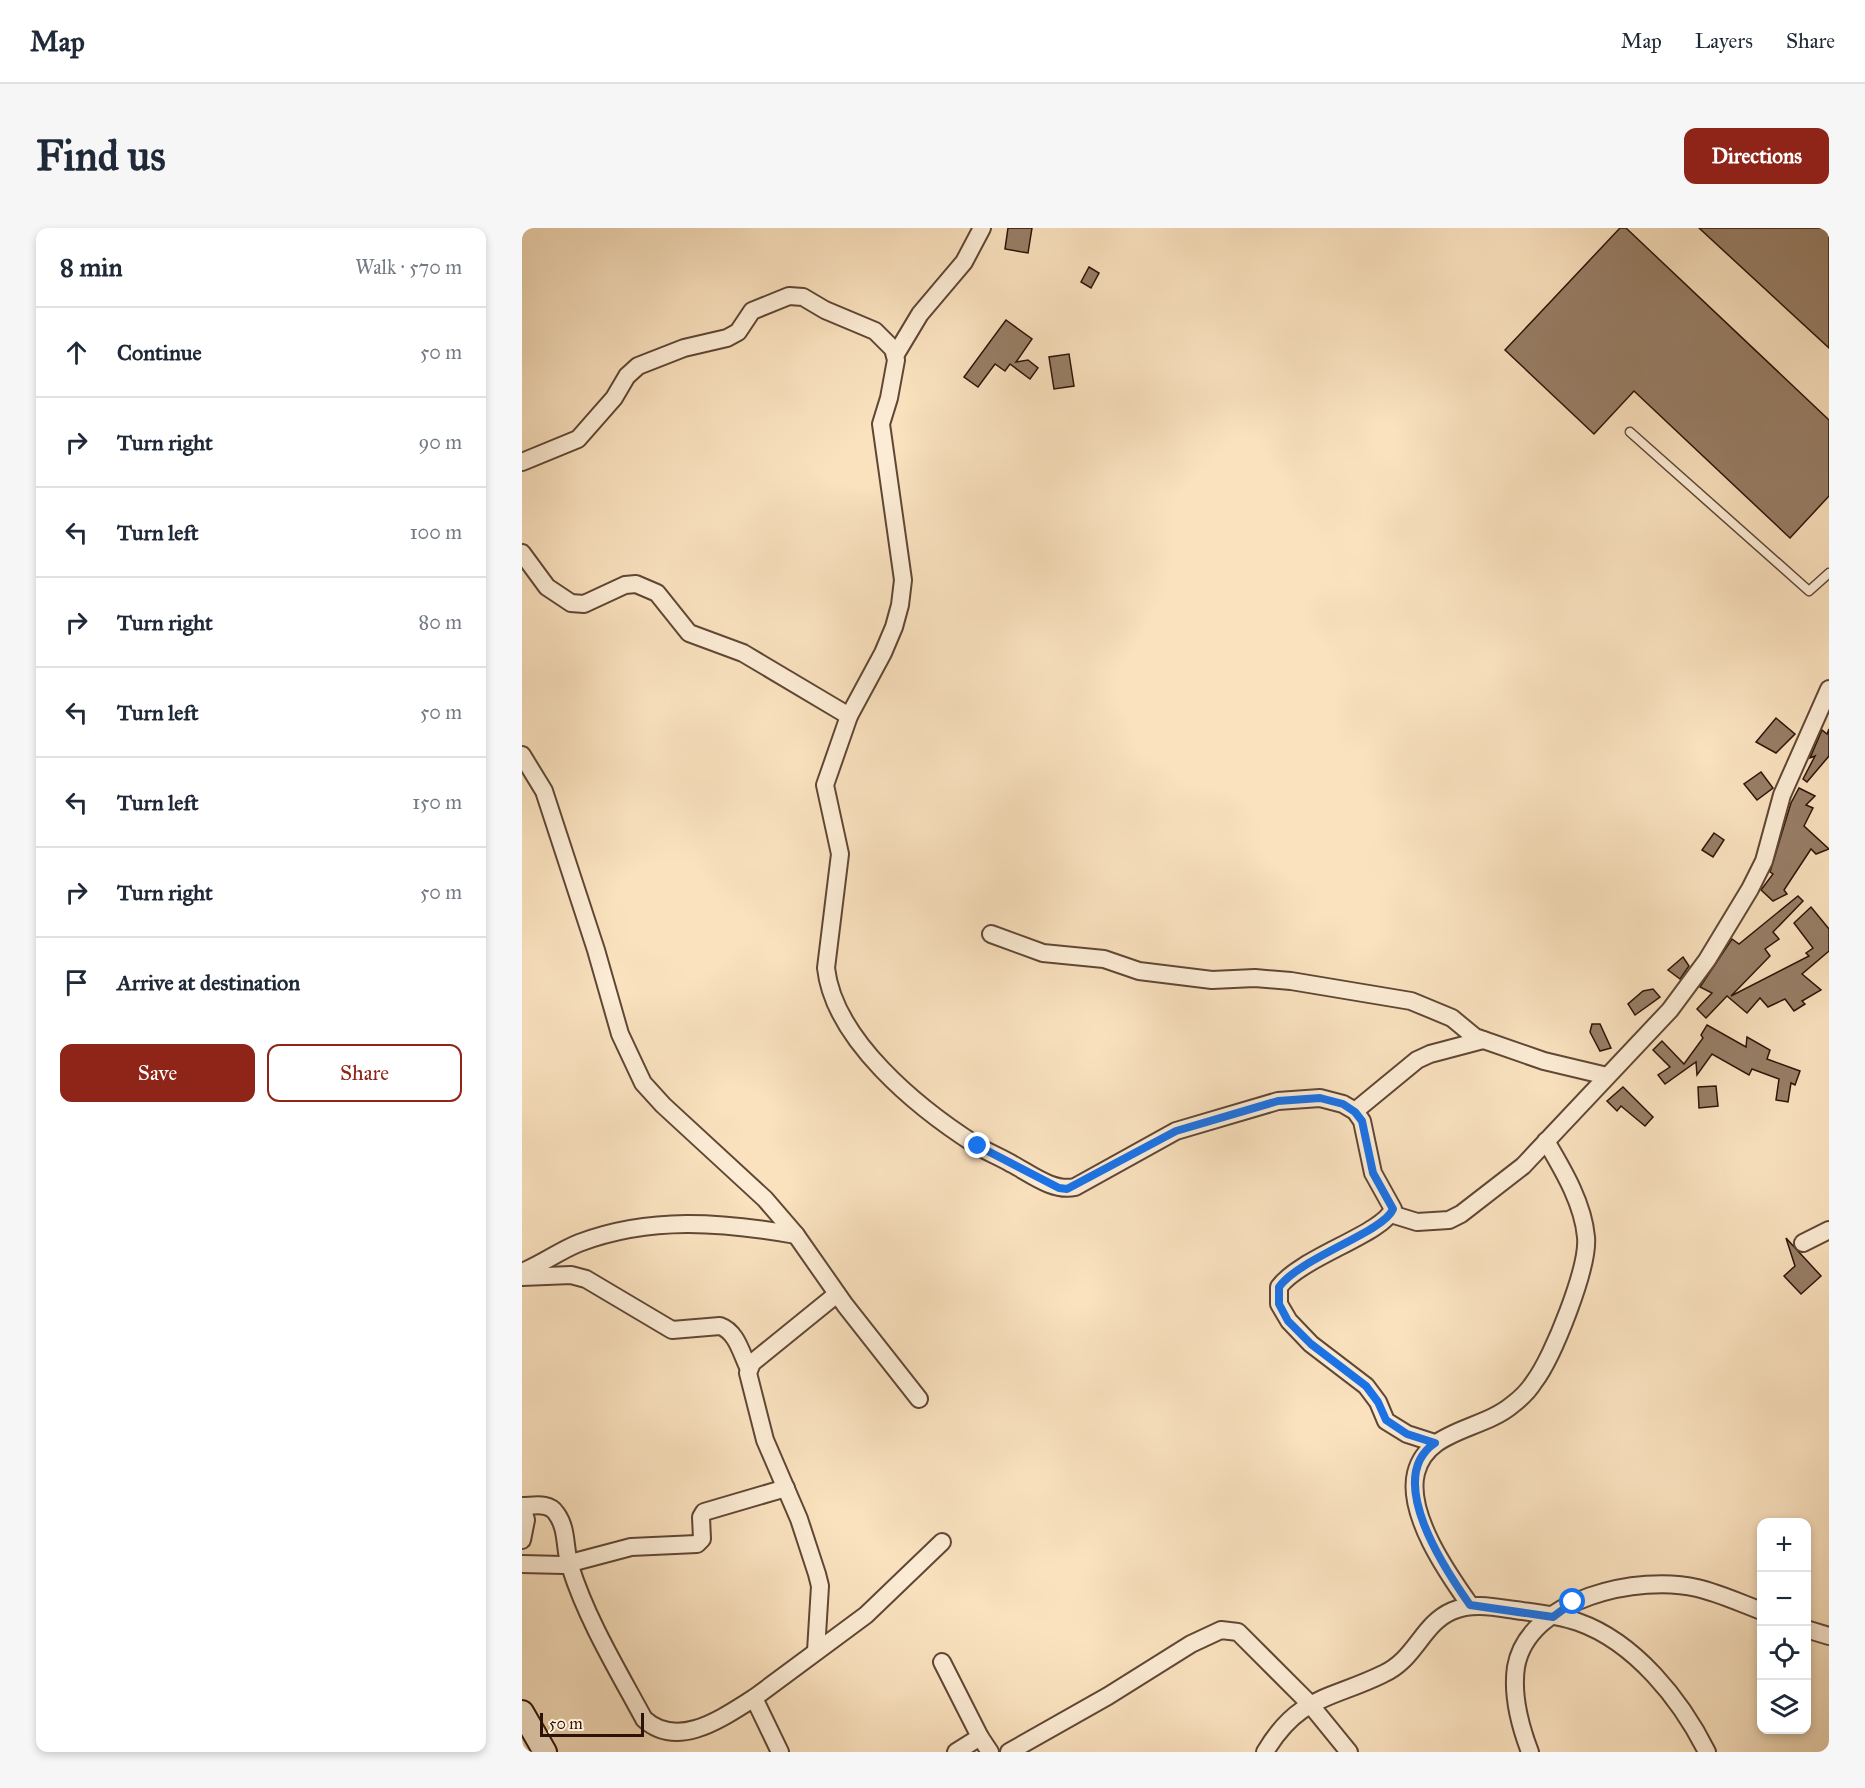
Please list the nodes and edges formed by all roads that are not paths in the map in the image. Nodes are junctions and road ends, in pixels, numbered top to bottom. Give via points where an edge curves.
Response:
1 (982, 228) edge
2 (896, 354) junction
3 (1630, 432) dead end
4 (522, 462) edge
5 (522, 553) edge
6 (1829, 573) edge
7 (1829, 689) edge
8 (849, 716) junction
9 (522, 755) edge
10 (991, 934) dead end
11 (1483, 1040) junction
12 (1607, 1076) junction
13 (1355, 1112) junction
14 (1546, 1141) junction
15 (1391, 1214) junction
16 (1829, 1230) edge
17 (796, 1235) junction
18 (1803, 1243) dead end
19 (522, 1275) edge
20 (837, 1294) junction
21 (749, 1369) junction
22 (919, 1399) dead end
23 (1435, 1443) junction
24 (786, 1488) junction
25 (522, 1506) edge
26 (522, 1540) edge
27 (942, 1542) dead end
28 (522, 1564) edge
29 (569, 1564) junction
30 (1470, 1605) junction
31 (1757, 1610) edge
32 (1553, 1617) junction
33 (1811, 1631) edge
34 (1829, 1636) edge
35 (816, 1651) junction
36 (942, 1662) dead end
37 (754, 1698) junction
38 (1310, 1703) junction
39 (522, 1712) edge
40 (980, 1737) junction
41 (545, 1752) edge
42 (780, 1752) edge
43 (956, 1752) edge
44 (990, 1752) edge
45 (1009, 1752) edge
46 (1265, 1752) edge
47 (1349, 1752) edge
48 (1530, 1752) edge
49 (1707, 1752) edge

1 - 2 street via 964,262 920,314
2 - 4 street via 866,326 803,297 789,296 752,310 738,332 727,338 684,348 638,366 578,439
2 - 8 street via 881,424 903,580 900,605 884,653
3 - 6 lane via 1809,591
5 - 8 street via 547,587 571,603 584,604 625,585 636,584 657,592 689,633 743,653
7 - 12 street via 1782,795 1764,861 1750,889 1685,992
8 - 13 street via 825,785 840,854 826,968 828,982 857,1041 883,1070 949,1126 978,1146 1067,1189 1176,1131 1278,1101 1320,1098
9 - 17 street via 543,791 620,1034 643,1083 765,1199
10 - 11 street via 1043,953 1104,959 1149,973 1212,980 1291,981 1411,1001 1452,1018 1466,1032
11 - 12 street
11 - 13 street via 1417,1060
12 - 14 street
13 - 15 street via 1366,1129 1373,1173 1392,1204
14 - 15 street via 1523,1166 1455,1218 1417,1222
14 - 23 street via 1565,1174 1586,1238 1577,1285 1564,1321 1535,1382 1512,1405 1485,1423
15 - 23 street via 1291,1274 1279,1287 1279,1304 1299,1333 1366,1386 1391,1426
16 - 18 street
17 - 19 street via 742,1226 649,1225 576,1244
17 - 20 street
19 - 21 street via 571,1275 586,1279 672,1330 720,1326 731,1332
20 - 21 street
20 - 22 street
21 - 24 street via 765,1440
23 - 30 street via 1422,1458 1416,1474 1419,1511 1445,1570
24 - 29 street via 703,1513 702,1539 697,1544 631,1547
24 - 35 street via 820,1586
25 - 26 street via 526,1520
25 - 29 street via 547,1506 556,1513 567,1539
27 - 35 street via 866,1615
28 - 29 street
29 - 37 street via 596,1631 644,1719 655,1728 668,1732 700,1728
30 - 32 street
30 - 38 street via 1432,1623 1417,1648 1400,1665
31 - 32 street via 1696,1588 1666,1585 1620,1587 1573,1602
32 - 48 street via 1532,1632 1516,1665 1516,1697
32 - 49 street via 1595,1630 1628,1652 1676,1702
33 - 34 street
35 - 37 street
36 - 40 street
37 - 42 street
38 - 45 street via 1238,1632 1221,1630
38 - 46 street via 1295,1713
38 - 47 street
39 - 41 street
40 - 43 street
40 - 44 street

